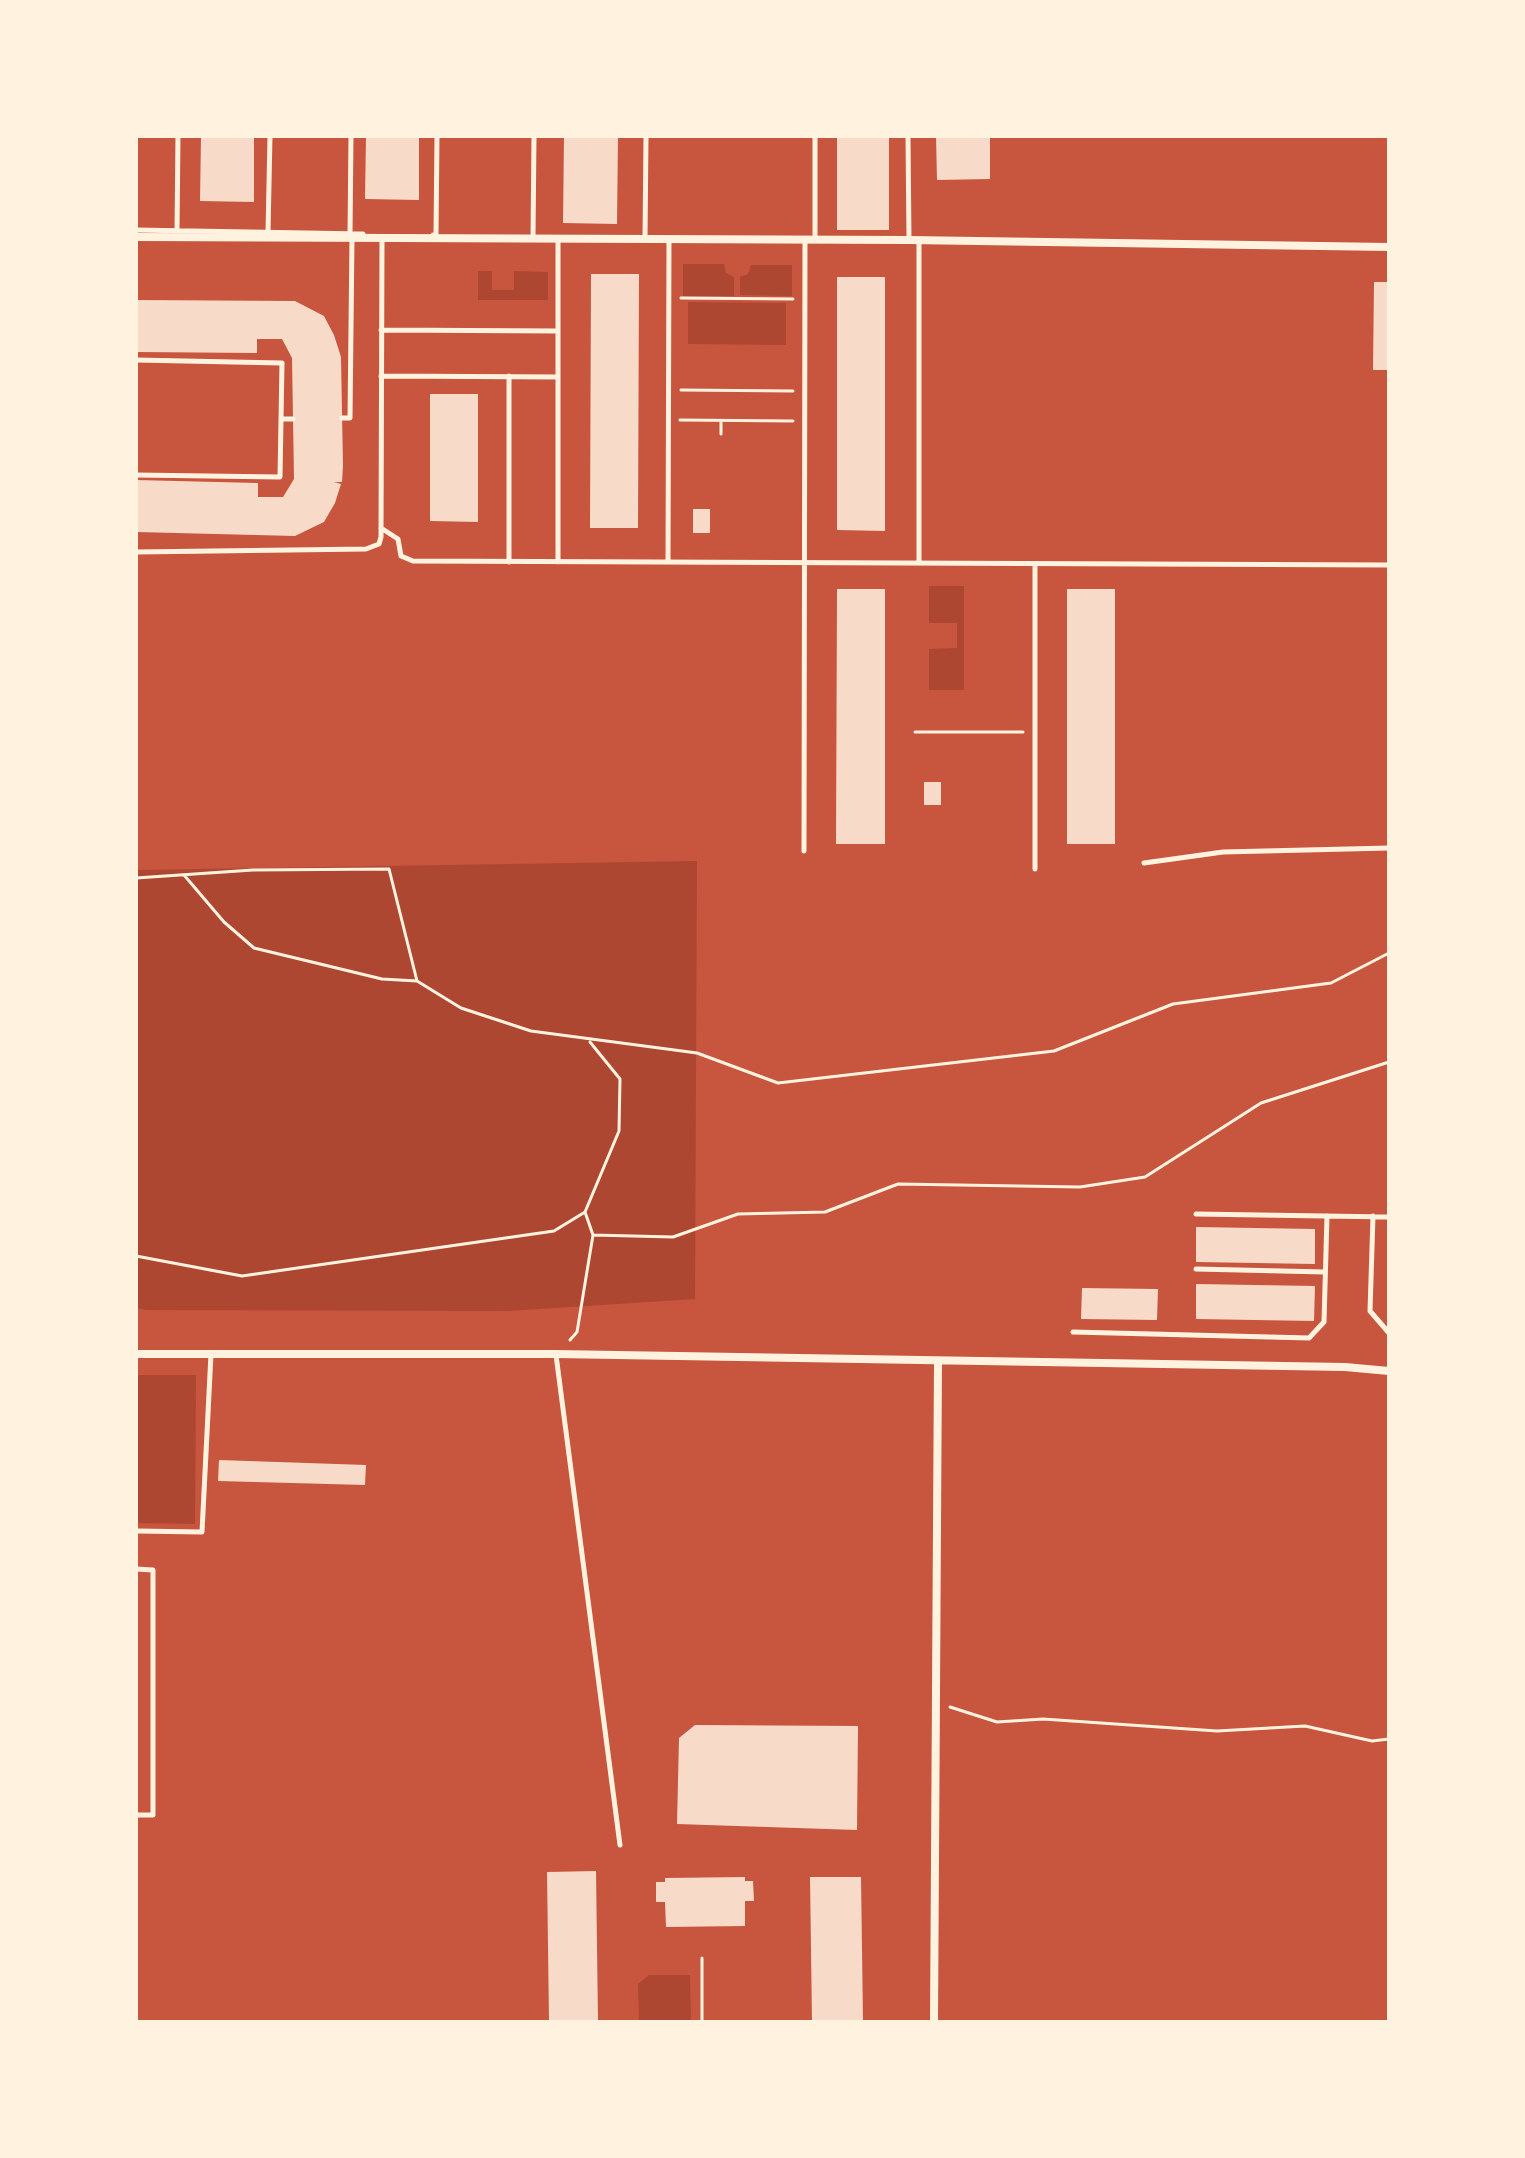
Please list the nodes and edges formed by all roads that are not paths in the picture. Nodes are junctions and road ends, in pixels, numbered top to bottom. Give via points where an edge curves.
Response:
1 (178, 136) edge
2 (270, 136) edge
3 (351, 136) edge
4 (437, 136) edge
5 (534, 136) edge
6 (646, 136) edge
7 (815, 136) edge
8 (908, 136) edge
9 (136, 230) edge
10 (177, 231) junction
11 (268, 232) junction
12 (351, 236) junction
13 (136, 237) edge
14 (382, 238) junction
15 (533, 239) junction
16 (558, 239) junction
17 (645, 239) junction
18 (669, 239) junction
19 (805, 239) junction
20 (815, 239) junction
21 (909, 240) junction
22 (919, 240) junction
23 (1389, 247) edge
24 (381, 330) junction
25 (558, 331) junction
26 (136, 360) edge
27 (381, 376) junction
28 (509, 376) junction
29 (558, 377) junction
30 (342, 418) dead end
31 (281, 419) junction
32 (293, 419) dead end
33 (136, 475) edge
34 (381, 528) junction
35 (136, 552) edge
36 (509, 562) junction
37 (558, 562) junction
38 (668, 562) junction
39 (804, 563) junction
40 (919, 563) junction
41 (1035, 564) junction
42 (1389, 565) edge
43 (1389, 848) edge
44 (804, 851) dead end
45 (1144, 863) dead end
46 (1035, 869) dead end
47 (1196, 1214) dead end
48 (1327, 1216) junction
49 (1373, 1216) junction
50 (1389, 1217) edge
51 (1196, 1269) dead end
52 (1325, 1272) junction
53 (1073, 1332) dead end
54 (1389, 1333) edge
55 (136, 1354) edge
56 (211, 1354) junction
57 (556, 1354) junction
58 (938, 1361) junction
59 (1389, 1371) edge
60 (136, 1531) edge
61 (136, 1569) edge
62 (136, 1815) edge
63 (620, 1845) dead end
64 (934, 2022) edge

1 - 10 lane
2 - 11 lane
3 - 12 lane
4 - 12 lane via 436,235
5 - 15 lane
6 - 17 lane
7 - 20 lane
8 - 21 lane
9 - 10 lane
10 - 11 lane
11 - 12 lane
12 - 13 street
12 - 14 street
12 - 30 lane via 350,418
14 - 15 street
14 - 24 lane
15 - 16 street
16 - 17 street
16 - 25 lane
17 - 18 street
18 - 19 street
18 - 38 lane
19 - 20 street
19 - 39 lane
20 - 21 street
21 - 22 street
22 - 23 street
22 - 40 lane
24 - 25 lane
24 - 27 lane
25 - 29 lane
26 - 31 lane via 282,363
27 - 28 lane
27 - 34 lane
28 - 29 lane
28 - 36 lane
29 - 37 lane
31 - 32 lane
31 - 33 lane via 280,477
34 - 35 lane via 379,544 366,549
34 - 36 lane via 398,539 407,560
36 - 37 lane
37 - 38 lane
38 - 39 lane
39 - 40 lane
39 - 44 lane
40 - 41 lane
41 - 42 lane
41 - 46 lane
43 - 45 lane via 1223,852
47 - 48 lane
48 - 49 lane
48 - 52 lane
49 - 50 lane
49 - 54 lane via 1370,1311
51 - 52 lane
52 - 53 lane via 1324,1322 1309,1338
55 - 56 street
56 - 57 street
56 - 60 lane via 202,1532
57 - 58 street
57 - 63 lane
58 - 59 street
58 - 64 street
61 - 62 lane via 153,1570 153,1815

